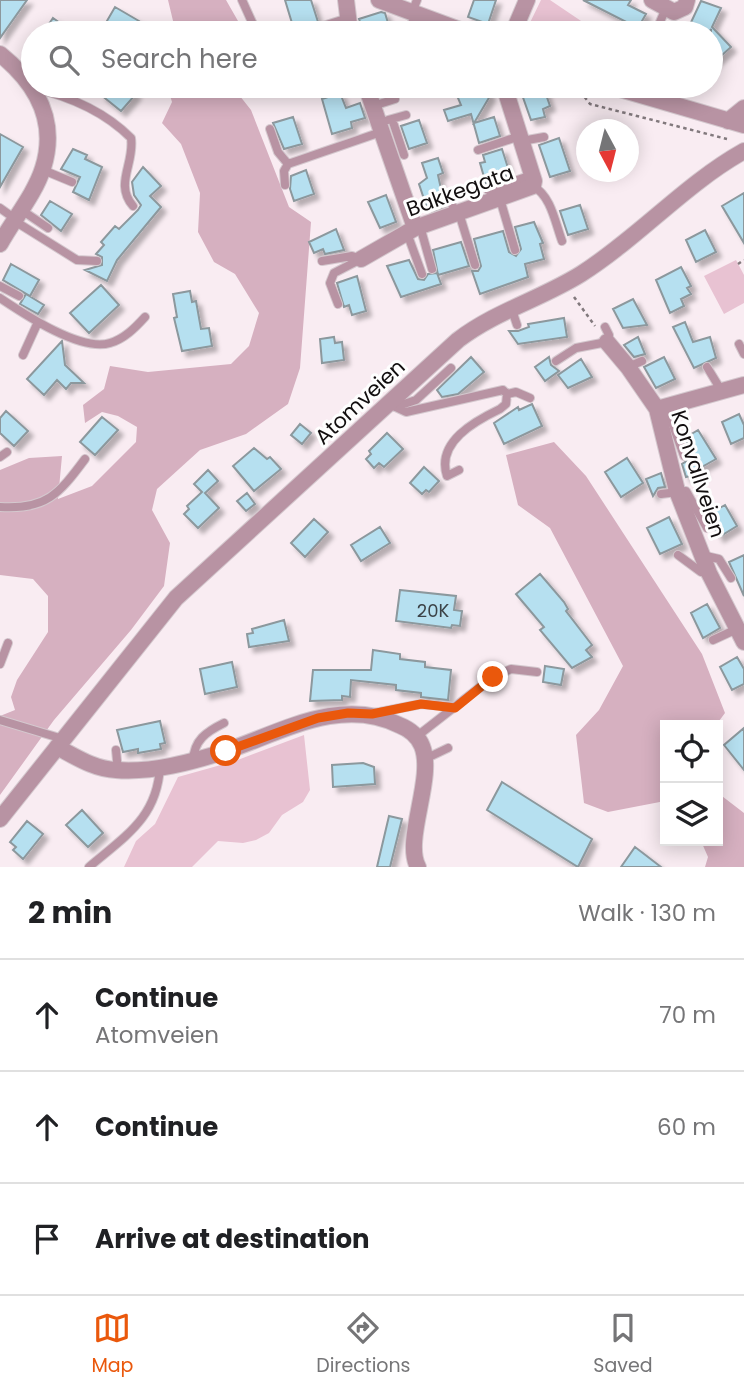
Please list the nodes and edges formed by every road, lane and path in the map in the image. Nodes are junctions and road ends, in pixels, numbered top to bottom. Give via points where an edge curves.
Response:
1 (242, 0) edge
2 (346, 0) edge
3 (379, 0) edge
4 (527, 0) edge
5 (687, 0) edge
6 (659, 4) edge
7 (420, 17) edge
8 (252, 21) edge
9 (348, 21) edge
10 (518, 21) edge
11 (0, 54) edge
12 (21, 71) edge
13 (37, 98) edge
14 (370, 98) edge
15 (509, 98) edge
16 (585, 98) edge
17 (651, 98) edge
18 (69, 99) edge
19 (395, 99) dead end
20 (373, 106) junction
21 (744, 107) edge
22 (406, 115) dead end
23 (736, 123) edge
24 (384, 125) junction
25 (270, 129) dead end
26 (521, 129) junction
27 (544, 137) dead end
28 (727, 139) dead end
29 (478, 150) dead end
30 (744, 151) edge
31 (404, 155) dead end
32 (288, 164) junction
33 (43, 170) junction
34 (533, 181) junction
35 (72, 182) dead end
36 (285, 185) dead end
37 (494, 194) junction
38 (447, 195) dead end
39 (133, 206) dead end
40 (0, 208) edge
41 (458, 213) junction
42 (16, 216) junction
43 (48, 228) dead end
44 (414, 229) junction
45 (562, 241) dead end
46 (0, 244) edge
47 (515, 250) dead end
48 (361, 259) junction
49 (744, 260) edge
50 (97, 261) dead end
51 (322, 261) dead end
52 (738, 264) dead end
53 (475, 265) dead end
54 (432, 269) dead end
55 (422, 274) dead end
56 (0, 286) edge
57 (572, 295) dead end
58 (19, 296) dead end
59 (0, 298) edge
60 (338, 304) dead end
61 (511, 307) junction
62 (145, 317) dead end
63 (38, 322) junction
64 (517, 325) dead end
65 (606, 335) junction
66 (739, 344) dead end
67 (744, 354) edge
68 (23, 355) dead end
69 (556, 361) dead end
70 (706, 367) dead end
71 (451, 368) dead end
72 (744, 385) edge
73 (721, 390) junction
74 (507, 394) junction
75 (530, 398) dead end
76 (392, 406) junction
77 (662, 408) junction
78 (684, 456) dead end
79 (85, 459) dead end
80 (459, 470) dead end
81 (669, 493) junction
82 (0, 507) edge
83 (708, 528) dead end
84 (678, 555) dead end
85 (702, 555) junction
86 (709, 573) junction
87 (731, 578) dead end
88 (741, 634) edge
89 (713, 640) dead end
90 (8, 643) dead end
91 (0, 664) edge
92 (537, 672) dead end
93 (455, 708) junction
94 (372, 714) junction
95 (0, 720) edge
96 (224, 723) dead end
97 (416, 737) junction
98 (60, 743) junction
99 (449, 748) dead end
100 (116, 750) dead end
101 (425, 759) junction
102 (193, 761) junction
103 (160, 767) junction
104 (118, 771) junction
105 (0, 819) edge
106 (89, 867) edge
107 (418, 867) edge

1 - 8 lane
2 - 9 street
3 - 7 street
4 - 10 street
5 - 6 street via 685,7 674,12
11 - 12 street
13 - 33 street via 48,146
14 - 20 street
15 - 26 street
16 - 28 path via 590,104
17 - 23 street
18 - 39 lane via 131,138 124,196
19 - 20 lane
20 - 24 street
21 - 23 street
22 - 24 lane
24 - 31 lane
24 - 32 lane
24 - 44 street
25 - 32 lane
26 - 27 lane
26 - 29 lane
26 - 34 street
30 - 61 street, Atomveien via 582,273
32 - 36 lane
33 - 35 lane
33 - 42 street
34 - 37 street, Bakkegata
34 - 45 lane via 548,203
37 - 41 street, Bakkegata
37 - 47 lane
38 - 41 lane
40 - 42 lane
41 - 44 street, Bakkegata
41 - 53 lane
42 - 43 lane
42 - 46 street
42 - 50 lane via 77,260
44 - 48 street, Bakkegata
44 - 54 lane
44 - 55 lane
48 - 51 lane
48 - 60 lane via 334,273 330,283
49 - 52 path
56 - 58 lane
57 - 65 path
59 - 63 lane
61 - 64 lane
61 - 76 street, Atomveien via 458,340
62 - 63 lane via 130,333 99,345
63 - 68 lane
65 - 69 lane
65 - 77 street, Konvallveien via 635,364
66 - 67 lane
70 - 73 lane
71 - 76 lane via 416,400
72 - 73 street
73 - 77 street
74 - 75 lane via 516,392
74 - 76 lane via 486,391 406,412
74 - 80 lane via 506,404 463,431 453,443 447,454 447,476
76 - 98 street, Atomveien via 176,598
77 - 78 lane
77 - 81 street, Konvallveien
79 - 82 lane via 46,502
81 - 83 lane via 686,491
81 - 85 street, Konvallveien
84 - 86 lane
85 - 86 street, Konvallveien
85 - 87 lane via 719,559
86 - 88 street, Konvallveien
88 - 89 lane
90 - 91 lane
92 - 93 lane via 511,669 493,677
93 - 94 lane via 421,704
93 - 97 lane
94 - 97 street via 411,730
94 - 102 street via 318,718
95 - 98 lane
96 - 102 lane via 206,732 194,748
97 - 101 street
98 - 104 street via 101,769
98 - 105 street, Atomveien
99 - 101 lane
100 - 104 lane
101 - 107 street via 414,851
102 - 103 street
103 - 104 street
103 - 106 lane via 159,790 149,813

